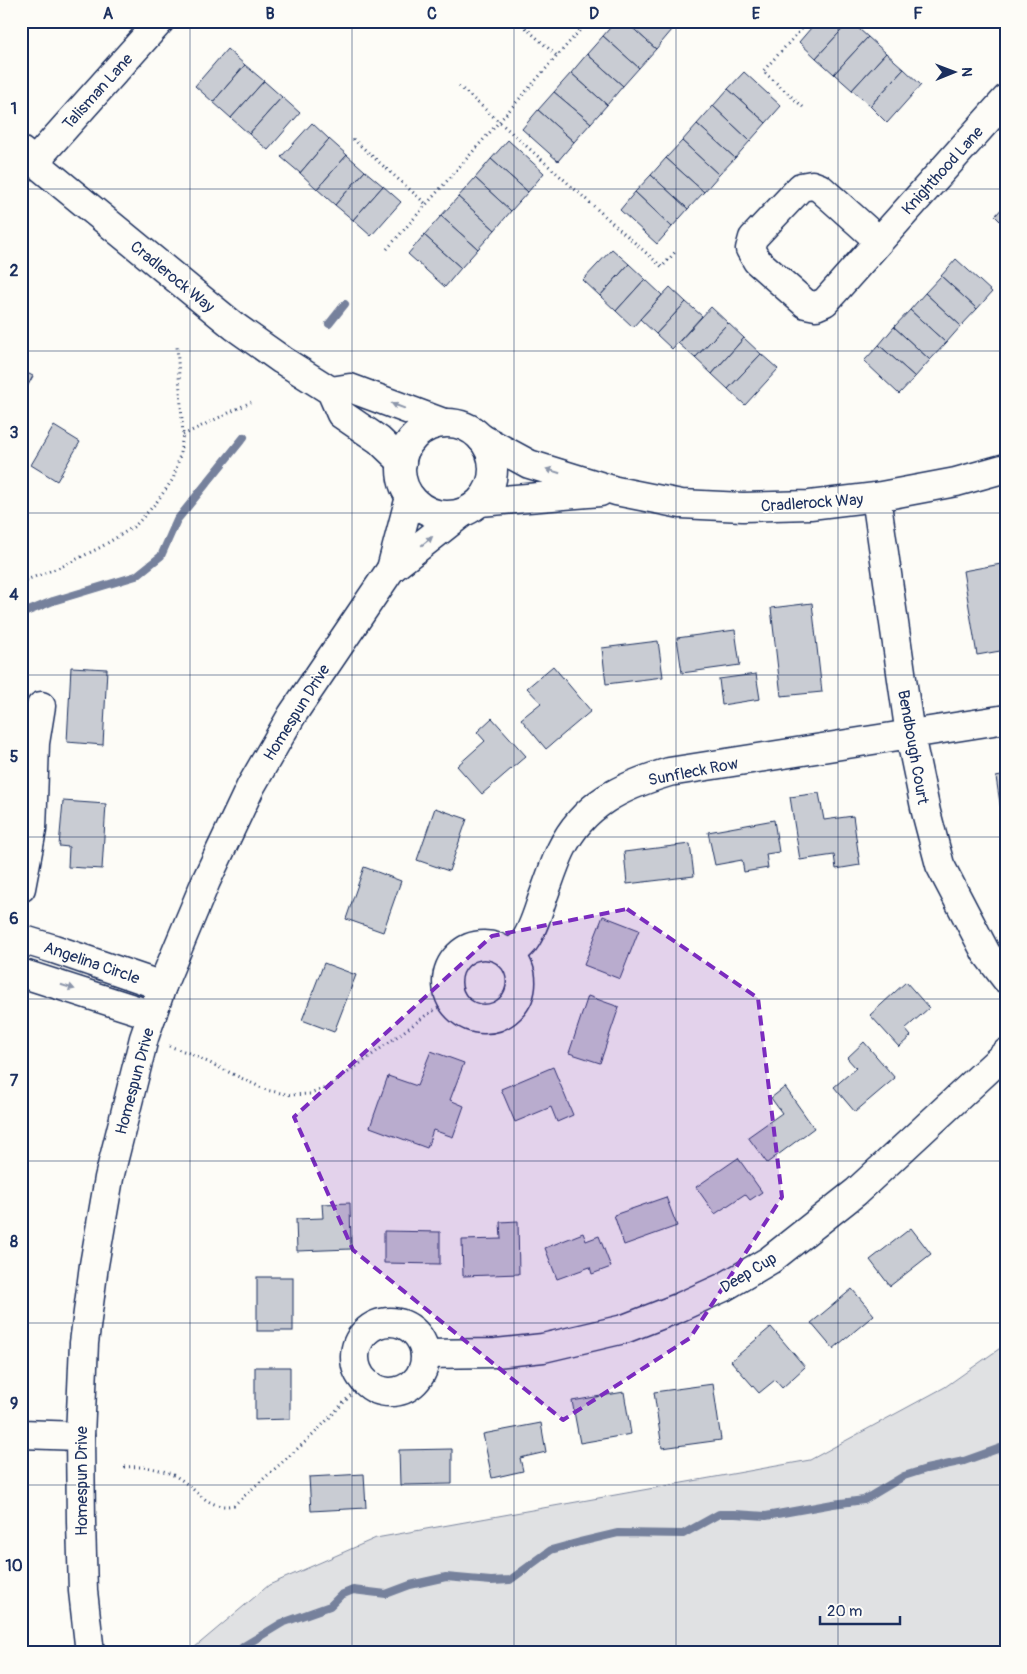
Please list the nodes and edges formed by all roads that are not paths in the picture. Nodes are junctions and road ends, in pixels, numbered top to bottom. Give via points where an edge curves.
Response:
1 (160, 21) edge
2 (1006, 99) edge
3 (27, 157) edge
4 (878, 240) junction
5 (331, 391) junction
6 (444, 423) junction
7 (481, 438) junction
8 (402, 462) junction
9 (1006, 468) edge
10 (616, 491) junction
11 (410, 497) junction
12 (876, 497) junction
13 (471, 508) junction
14 (391, 569) junction
15 (41, 706) dead end
16 (1006, 719) edge
17 (910, 735) junction
18 (21, 888) edge
19 (21, 939) edge
20 (510, 956) junction
21 (21, 972) edge
22 (1006, 979) edge
23 (162, 986) junction
24 (152, 1014) junction
25 (1006, 1053) edge
26 (425, 1354) junction
27 (21, 1434) edge
28 (80, 1436) junction
29 (90, 1653) edge

1 - 3 street, Talisman Lane
2 - 4 street, Knighthood Lane
3 - 5 street, Cradlerock Way via 234,326
4 - 4 street, Knighthood Lane via 820,188 812,185 801,187 753,238 750,249 757,261 806,304 816,306 825,302
6 -> 5 street via 350,388
5 - 8 street via 341,414 379,440
6 - 7 street via 458,424
6 - 8 street via 429,426 416,435
10 -> 7 street, Cradlerock Way via 529,464
7 - 13 street via 490,453 493,470 489,488
8 - 11 street via 403,480
9 - 12 street, Cradlerock Way via 956,482
10 - 12 street, Cradlerock Way via 681,504 743,507 810,505
10 - 13 street, Cradlerock Way
11 - 13 street via 421,507 448,516
11 - 14 street, Homespun Drive
12 - 17 street, Bendbough Court
14 -> 13 street, Homespun Drive
14 - 23 street, Homespun Drive via 292,715 251,786
15 - 18 street via 35,743 32,830
16 - 17 street, Sunfleck Row
17 - 20 street, Sunfleck Row via 669,772 616,791 593,807 561,849 524,942
17 - 22 street, Bendbough Court via 940,865 986,953
19 - 23 street, Angelina Circle
20 - 20 street via 486,945 473,946 460,953 450,966 447,984 452,1000 462,1012 475,1018 490,1018 502,1014 513,1004 519,992 520,979 518,967
21 -> 24 street, Angelina Circle
23 - 24 street, Homespun Drive
24 - 28 street, Homespun Drive via 109,1178 97,1246 84,1343
25 - 26 street, Deep Cup via 856,1192 770,1260 724,1288 624,1329 553,1346 496,1353
26 - 26 street via 423,1368 416,1380 398,1391 384,1391 364,1381 356,1367 354,1352 366,1331 385,1322 407,1326 420,1340
27 - 28 street
28 - 29 street, Homespun Drive via 83,1591

